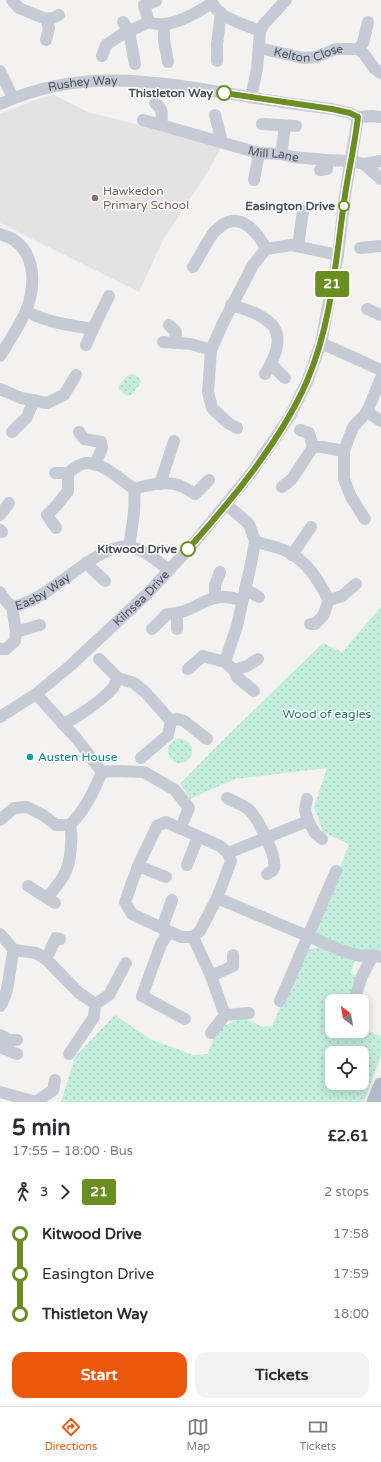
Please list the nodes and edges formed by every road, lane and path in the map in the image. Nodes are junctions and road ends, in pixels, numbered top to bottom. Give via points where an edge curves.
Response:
1 (12, 0) edge
2 (286, 0) edge
3 (156, 2) dead end
4 (211, 2) edge
5 (221, 13) junction
6 (59, 15) dead end
7 (46, 19) junction
8 (123, 22) dead end
9 (149, 22) junction
10 (368, 22) dead end
11 (164, 25) junction
12 (260, 31) junction
13 (129, 32) junction
14 (46, 40) dead end
15 (102, 47) dead end
16 (259, 48) junction
17 (358, 49) junction
18 (217, 61) dead end
19 (168, 62) dead end
20 (135, 64) dead end
21 (0, 71) edge
22 (381, 73) edge
23 (251, 97) junction
24 (13, 98) junction
25 (155, 103) dead end
26 (0, 104) edge
27 (215, 115) dead end
28 (358, 117) junction
29 (381, 117) edge
30 (143, 120) dead end
31 (262, 124) dead end
32 (161, 125) junction
33 (222, 142) junction
34 (259, 153) junction
35 (281, 154) junction
36 (350, 161) junction
37 (381, 162) edge
38 (364, 164) junction
39 (381, 179) edge
40 (254, 180) dead end
41 (303, 211) dead end
42 (0, 234) edge
43 (298, 246) junction
44 (266, 249) junction
45 (338, 254) junction
46 (199, 263) dead end
47 (109, 296) dead end
48 (232, 305) junction
49 (367, 309) dead end
50 (26, 311) junction
51 (381, 315) edge
52 (169, 325) dead end
53 (93, 329) junction
54 (4, 339) edge
55 (321, 343) junction
56 (86, 345) dead end
57 (211, 350) junction
58 (0, 356) edge
59 (381, 370) edge
60 (76, 376) dead end
61 (285, 378) dead end
62 (381, 378) edge
63 (0, 389) edge
64 (34, 400) junction
65 (367, 412) junction
66 (381, 421) edge
67 (230, 428) dead end
68 (308, 429) dead end
69 (12, 432) dead end
70 (78, 432) dead end
71 (174, 441) dead end
72 (313, 447) junction
73 (344, 451) junction
74 (96, 464) junction
75 (55, 473) dead end
76 (68, 473) junction
77 (209, 480) dead end
78 (160, 484) junction
79 (291, 484) dead end
80 (134, 489) junction
81 (9, 503) dead end
82 (226, 504) junction
83 (0, 515) edge
84 (365, 519) dead end
85 (311, 527) dead end
86 (56, 528) dead end
87 (254, 541) junction
88 (129, 546) junction
89 (292, 554) junction
90 (86, 563) junction
91 (169, 570) junction
92 (220, 572) dead end
93 (105, 581) dead end
94 (356, 584) dead end
95 (0, 592) edge
96 (215, 598) junction
97 (248, 600) junction
98 (329, 600) junction
99 (12, 606) junction
100 (177, 614) junction
101 (310, 624) dead end
102 (40, 625) dead end
103 (152, 628) dead end
104 (177, 630) dead end
105 (18, 641) junction
106 (0, 649) edge
107 (258, 659) dead end
108 (99, 660) dead end
109 (229, 666) junction
110 (188, 669) dead end
111 (118, 678) junction
112 (254, 691) dead end
113 (36, 694) junction
114 (0, 717) edge
115 (171, 722) junction
116 (63, 724) junction
117 (208, 739) dead end
118 (141, 758) dead end
119 (102, 772) junction
120 (227, 798) dead end
121 (307, 799) dead end
122 (0, 820) edge
123 (184, 820) dead end
124 (308, 821) junction
125 (70, 825) junction
126 (198, 837) junction
127 (266, 838) junction
128 (322, 839) dead end
129 (228, 853) junction
130 (187, 865) dead end
131 (138, 866) junction
132 (336, 871) dead end
133 (267, 874) dead end
134 (166, 877) dead end
135 (28, 886) dead end
136 (217, 898) junction
137 (172, 900) dead end
138 (165, 930) junction
139 (0, 934) edge
140 (308, 935) junction
141 (56, 937) dead end
142 (193, 937) junction
143 (14, 950) junction
144 (233, 955) dead end
145 (377, 956) edge
146 (46, 959) junction
147 (126, 963) dead end
148 (211, 976) junction
149 (4, 984) edge
150 (355, 994) edge
151 (280, 1001) dead end
152 (95, 1004) junction
153 (0, 1006) edge
154 (249, 1013) dead end
155 (225, 1015) junction
156 (185, 1019) dead end
157 (211, 1033) dead end
158 (0, 1035) edge
159 (17, 1040) dead end
160 (0, 1047) edge
161 (17, 1054) dead end
162 (69, 1054) dead end
163 (55, 1080) dead end
164 (381, 1085) edge
165 (0, 1092) edge
166 (36, 1102) edge
167 (374, 1102) edge

1 - 7 street via 19,8
2 - 12 street
3 - 9 street via 144,5
4 - 5 street
4 - 11 street via 191,15
5 - 12 street
5 - 18 street
6 - 7 street
7 - 14 street via 49,28
8 - 13 street
9 - 11 street
9 - 13 street
10 - 17 street, Kelton Close via 363,43
11 - 19 street
12 - 16 street
13 - 15 street
13 - 20 street
16 - 17 street, Kelton Close via 303,58 316,57 336,49
16 - 23 street
17 - 22 street, Kelton Close
21 - 24 street
23 - 24 street, Rushey Way via 153,82 104,79 58,84
23 - 28 street, Rushey Way via 332,109
24 - 26 street, Rushey Way
25 - 32 street via 162,112
27 - 33 street
28 - 29 street, Rushey Way
28 - 36 street, Kilnsea Drive
30 - 32 street, Mill Lane
31 - 35 street via 291,126
32 - 33 street, Mill Lane
33 - 34 street, Mill Lane
34 - 35 street, Mill Lane
34 - 40 street
35 - 36 street, Mill Lane via 324,165
36 - 38 street, Mill Lane
36 - 45 street, Kilnsea Drive
37 - 38 street, Mill Lane
38 - 39 street, Mill Lane
41 - 43 street
42 - 50 street via 14,240 29,260 32,270 31,288
43 - 44 street
43 - 45 street
44 - 46 street via 260,237 250,227 241,222 226,222 214,231
44 - 48 street via 253,265
45 - 55 street, Kilnsea Drive
47 - 53 street
48 - 57 street
48 - 61 street via 260,314 275,328 278,337 277,350 268,369
49 - 51 street
50 - 53 street via 56,324
50 - 54 street
52 - 57 street via 176,332 169,343 191,344
53 - 56 street
54 - 58 street
55 - 59 street
55 - 82 street, Kilnsea Drive via 307,382 290,416 252,472
57 - 67 street via 208,392 212,408
60 - 64 street via 64,395 46,403
62 - 65 street
63 - 64 street via 20,398
64 - 69 street via 27,417
65 - 66 street
65 - 73 street via 353,427
68 - 72 street
70 - 74 street via 84,439 101,442 102,448
71 - 78 street
72 - 73 street via 322,446
72 - 79 street
73 - 84 street via 344,479 351,497
74 - 76 street via 76,466
74 - 80 street
75 - 76 street
76 - 86 street via 68,490 47,515
77 - 78 street via 193,498 180,486
78 - 80 street
80 - 88 street
81 - 83 street
82 - 87 street via 249,524
82 - 91 street, Kilnsea Drive
85 - 89 street
87 - 89 street
87 - 97 street
88 - 90 street, Easby Way via 101,552
88 - 91 street via 138,548
89 - 98 street via 308,567
90 - 93 street
90 - 99 street, Easby Way via 36,599
91 - 113 street, Kilnsea Drive via 71,665
92 - 96 street
94 - 98 street via 342,596
95 - 99 street, Easby Way
96 - 97 street
96 - 100 street
97 - 109 street via 237,626
98 - 101 street via 323,616 315,624
99 - 105 street
100 - 103 street via 167,614
100 - 104 street
102 - 105 street
105 - 106 street via 6,649
107 - 109 street via 247,666
108 - 111 street
109 - 110 street via 203,656
109 - 112 street via 237,677
111 - 115 street via 134,683 145,692
111 - 116 street via 113,688 100,699 74,719
113 - 114 street, Kilnsea Drive
113 - 116 street
115 - 117 street via 177,719 184,720
115 - 118 street via 168,735
116 - 119 street
119 - 123 street via 144,772 175,790 193,810
119 - 125 street via 95,789
120 - 127 street via 249,809 258,820
121 - 124 street via 305,810
122 - 125 street via 14,808 27,807 56,825
124 - 127 street
124 - 128 street
125 - 135 street via 73,834 69,858 65,874 51,901
126 - 129 street via 220,846
126 - 130 street
126 - 131 street via 166,822 157,826
127 - 129 street
127 - 133 street via 274,867
129 - 136 street via 231,861
131 - 134 street
131 - 138 street via 125,902 132,914
132 - 140 street
136 - 140 street
136 - 142 street via 200,931
137 - 138 street
138 - 142 street via 181,937
138 - 156 street via 162,944 136,994
139 - 143 street
140 - 145 street via 342,951 360,956
140 - 151 street
141 - 146 street
142 - 148 street
143 - 146 street via 36,953
143 - 149 street
144 - 148 street via 233,966
145 - 150 street via 358,974
146 - 152 street via 78,992
147 - 152 street via 109,995
148 - 155 street
149 - 153 street via 3,1002
152 - 162 street via 94,1017
154 - 155 street
155 - 157 street
158 - 159 street via 9,1040
160 - 161 street
163 - 166 street via 53,1090
164 - 167 main road
165 - 166 street

